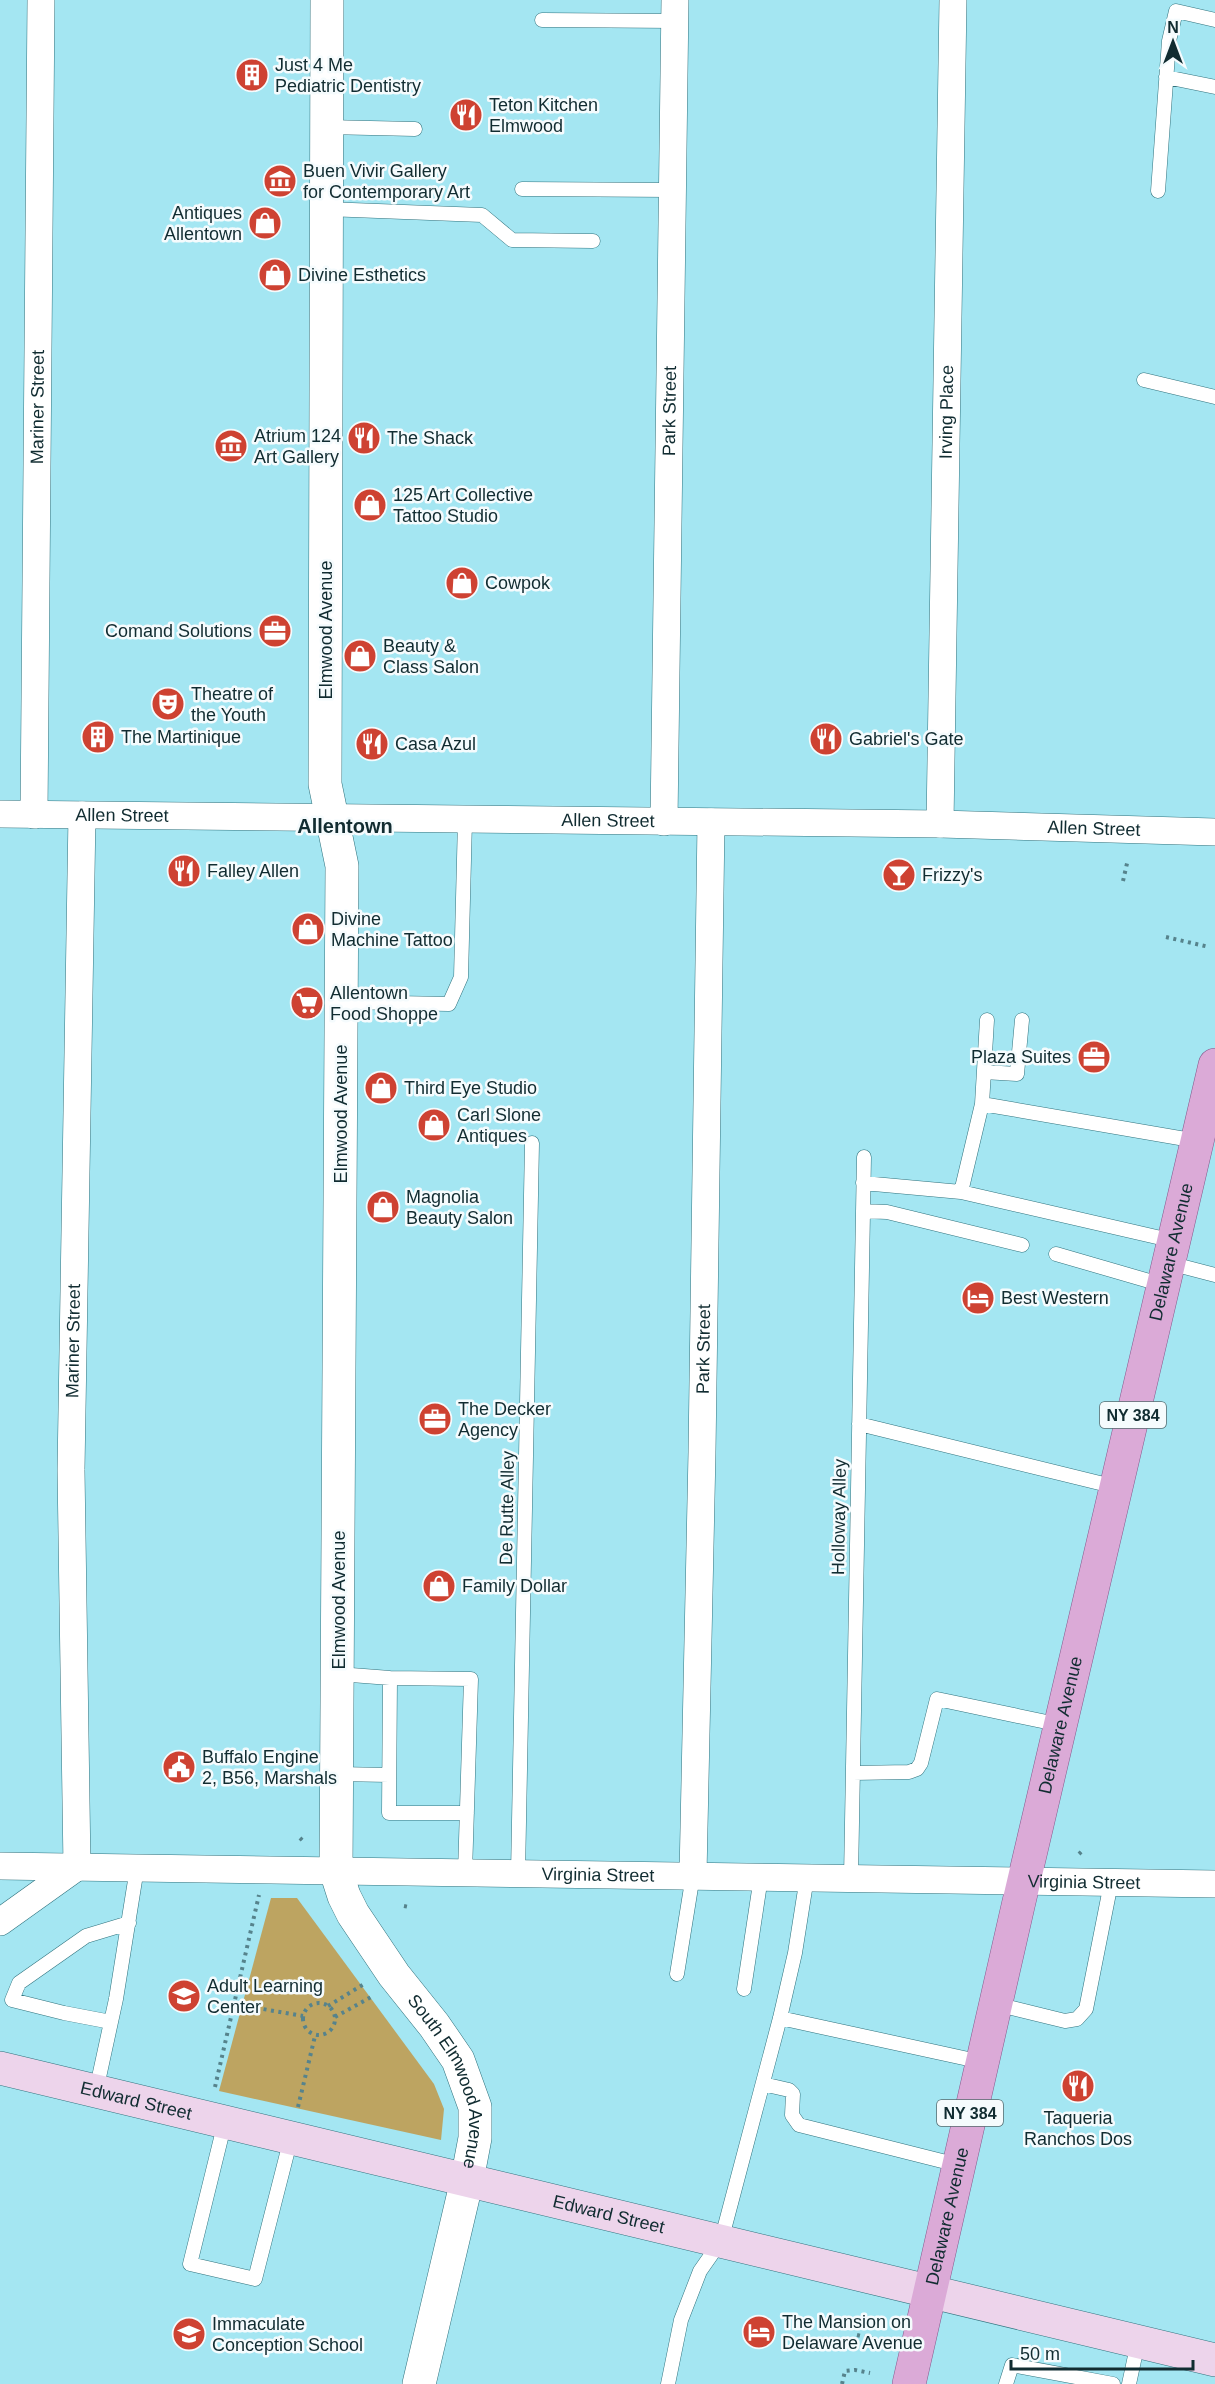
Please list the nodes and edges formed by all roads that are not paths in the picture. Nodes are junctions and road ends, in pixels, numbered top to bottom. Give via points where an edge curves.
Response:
1 (41, 0) edge
2 (327, 0) edge
3 (953, 0) edge
4 (675, 10) edge
5 (542, 20) dead end
6 (1215, 20) edge
7 (1166, 77) junction
8 (1215, 87) edge
9 (326, 127) junction
10 (415, 129) dead end
11 (522, 189) dead end
12 (672, 190) junction
13 (1158, 191) dead end
14 (326, 209) junction
15 (593, 241) dead end
16 (1144, 380) dead end
17 (1215, 397) edge
18 (0, 814) edge
19 (34, 815) junction
20 (82, 815) junction
21 (333, 818) junction
22 (465, 820) junction
23 (664, 822) junction
24 (711, 822) junction
25 (940, 824) junction
26 (1215, 832) edge
27 (342, 1002) junction
28 (987, 1020) dead end
29 (1022, 1020) dead end
30 (1215, 1065) edge
31 (984, 1072) junction
32 (982, 1104) junction
33 (1211, 1104) edge
34 (1197, 1141) junction
35 (532, 1143) dead end
36 (864, 1157) dead end
37 (863, 1183) junction
38 (961, 1192) junction
39 (863, 1211) junction
40 (1022, 1245) dead end
41 (1056, 1254) dead end
42 (1169, 1263) junction
43 (1215, 1275) edge
44 (859, 1424) junction
45 (1116, 1487) junction
46 (338, 1674) junction
47 (390, 1678) junction
48 (1061, 1725) junction
49 (853, 1773) junction
50 (337, 1774) junction
51 (389, 1775) junction
52 (467, 1813) junction
53 (0, 1866) edge
54 (76, 1867) junction
55 (137, 1868) junction
56 (336, 1871) junction
57 (465, 1873) junction
58 (518, 1874) junction
59 (693, 1875) junction
60 (761, 1876) junction
61 (807, 1877) junction
62 (851, 1878) junction
63 (1024, 1881) junction
64 (1111, 1882) junction
65 (1215, 1884) edge
66 (0, 1922) edge
67 (129, 1923) junction
68 (677, 1974) dead end
69 (744, 1989) dead end
70 (995, 2004) junction
71 (780, 2018) junction
72 (111, 2022) junction
73 (982, 2062) junction
74 (0, 2068) edge
75 (763, 2084) junction
76 (96, 2091) junction
77 (225, 2122) junction
78 (295, 2122) junction
79 (958, 2165) junction
80 (467, 2180) junction
81 (721, 2241) junction
82 (929, 2291) junction
83 (1138, 2341) junction
84 (1215, 2360) edge
85 (419, 2384) edge
86 (668, 2384) edge
87 (909, 2384) edge
88 (1006, 2384) edge
89 (1113, 2384) edge
90 (1129, 2384) edge

1 - 19 street, Mariner Street
2 - 9 street, Elmwood Avenue
3 - 25 street, Irving Place
4 - 5 lane
4 - 12 street, Park Street
6 - 7 lane via 1176,11
7 - 8 lane
7 - 13 lane
9 - 10 lane
9 - 14 street, Elmwood Avenue
11 - 12 lane
12 - 23 street, Park Street
14 - 15 lane via 482,215 512,240
14 - 21 street, Elmwood Avenue via 325,784
16 - 17 lane
18 - 19 street, Allen Street
19 - 20 street, Allen Street
20 - 21 street, Allen Street
20 - 54 street, Mariner Street via 71,1470
21 - 22 street, Allen Street
21 - 27 street, Elmwood Avenue via 342,866
22 - 23 street, Allen Street
22 - 27 lane via 461,977 449,1004
23 - 24 street, Allen Street
24 - 25 street, Allen Street
24 - 59 street, Park Street
25 - 26 street, Allen Street
27 - 46 street, Elmwood Avenue
28 - 31 lane
29 - 31 lane via 1017,1074
30 - 33 main road, Delaware Avenue / NY 384
31 - 32 lane
32 - 34 lane
32 - 38 lane
33 - 34 main road, Delaware Avenue / NY 384
34 - 42 main road, Delaware Avenue / NY 384
35 - 58 lane, De Rutte Alley
36 - 37 lane, Holloway Alley
37 - 38 lane
37 - 39 lane, Holloway Alley
38 - 42 lane
39 - 40 lane via 886,1212
39 - 44 lane, Holloway Alley
41 - 42 lane
42 - 43 lane
42 - 45 main road, Delaware Avenue / NY 384
44 - 45 lane
44 - 49 lane, Holloway Alley
45 - 48 main road, Delaware Avenue / NY 384
46 - 47 lane
46 - 50 street, Elmwood Avenue
47 - 51 lane
47 - 52 lane via 471,1679
48 - 49 lane via 937,1699 917,1769
48 - 63 main road, Delaware Avenue / NY 384
49 - 62 lane, Holloway Alley
50 - 51 lane
50 - 56 street, Elmwood Avenue
51 - 52 lane via 389,1813
52 - 57 lane
53 - 54 street, Virginia Street
54 - 55 street, Virginia Street
54 - 66 street
55 - 56 street, Virginia Street
55 - 67 lane
56 - 57 street, Virginia Street
56 - 80 street, South Elmwood Avenue via 353,1914 458,2060 475,2107 475,2138
57 - 58 street, Virginia Street
58 - 59 street, Virginia Street
59 - 60 street, Virginia Street
59 - 68 lane
60 - 61 street, Virginia Street
60 - 69 lane
61 - 62 street, Virginia Street
61 - 71 lane
62 - 63 street, Virginia Street
63 - 64 street, Virginia Street
63 - 70 main road, Delaware Avenue / NY 384
64 - 65 street, Virginia Street
64 - 70 lane via 1086,2009 1077,2019 1065,2021
67 - 72 lane
67 - 72 lane via 86,1936 19,1983 12,2000
70 - 73 main road, Delaware Avenue / NY 384
71 - 73 lane
71 - 75 lane
72 - 76 lane
73 - 79 main road, Delaware Avenue / NY 384
74 - 76 main road, Edward Street
75 - 79 lane via 793,2094 792,2115 799,2125
75 - 81 lane
76 - 77 main road, Edward Street
77 - 78 main road, Edward Street
77 - 78 lane via 190,2264 255,2279
78 - 80 main road, Edward Street
79 - 82 main road, Delaware Avenue / NY 384
80 - 81 main road, Edward Street
80 - 85 street, South Elmwood Avenue
81 - 82 main road, Edward Street
81 - 86 lane via 700,2271 681,2320
82 - 83 main road, Edward Street
82 - 87 main road, Delaware Avenue / NY 384
83 - 84 main road, Edward Street
83 - 90 lane
88 - 89 lane via 1012,2365

